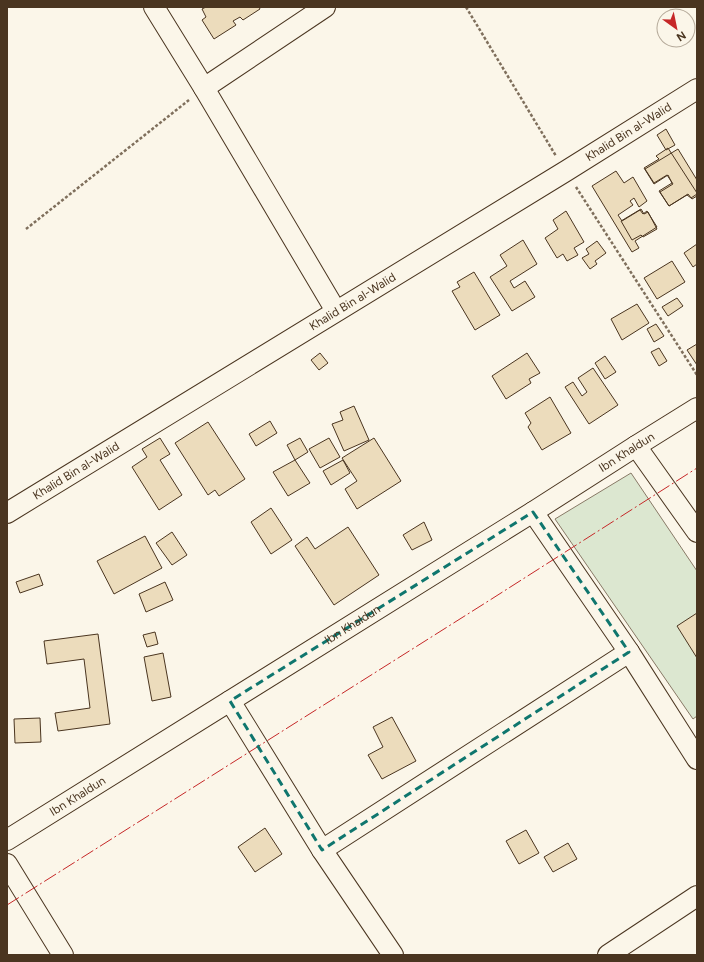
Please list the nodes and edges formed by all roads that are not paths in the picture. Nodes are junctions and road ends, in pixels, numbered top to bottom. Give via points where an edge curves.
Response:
1 (154, 7) edge
2 (325, 7) edge
3 (204, 88) junction
4 (697, 89) edge
5 (336, 311) junction
6 (697, 408) edge
7 (636, 446) junction
8 (534, 512) junction
9 (7, 513) edge
10 (697, 532) edge
11 (629, 652) junction
12 (230, 701) junction
13 (697, 759) edge
14 (7, 840) edge
15 (322, 850) junction
16 (7, 864) edge
17 (697, 896) edge
18 (63, 955) edge
19 (393, 955) edge
20 (608, 955) edge

1 - 3 street
2 - 3 street
3 - 5 street
4 - 5 street, Khalid Bin al-Walid
5 - 9 street, Khalid Bin al-Walid
6 - 7 street, Ibn Khaldun
7 - 8 street, Ibn Khaldun
7 - 10 street
8 - 11 street
8 - 12 street, Ibn Khaldun
11 - 13 street
11 - 15 street
12 - 14 street, Ibn Khaldun
12 - 15 street
15 - 19 street
16 - 18 street
17 - 20 street

